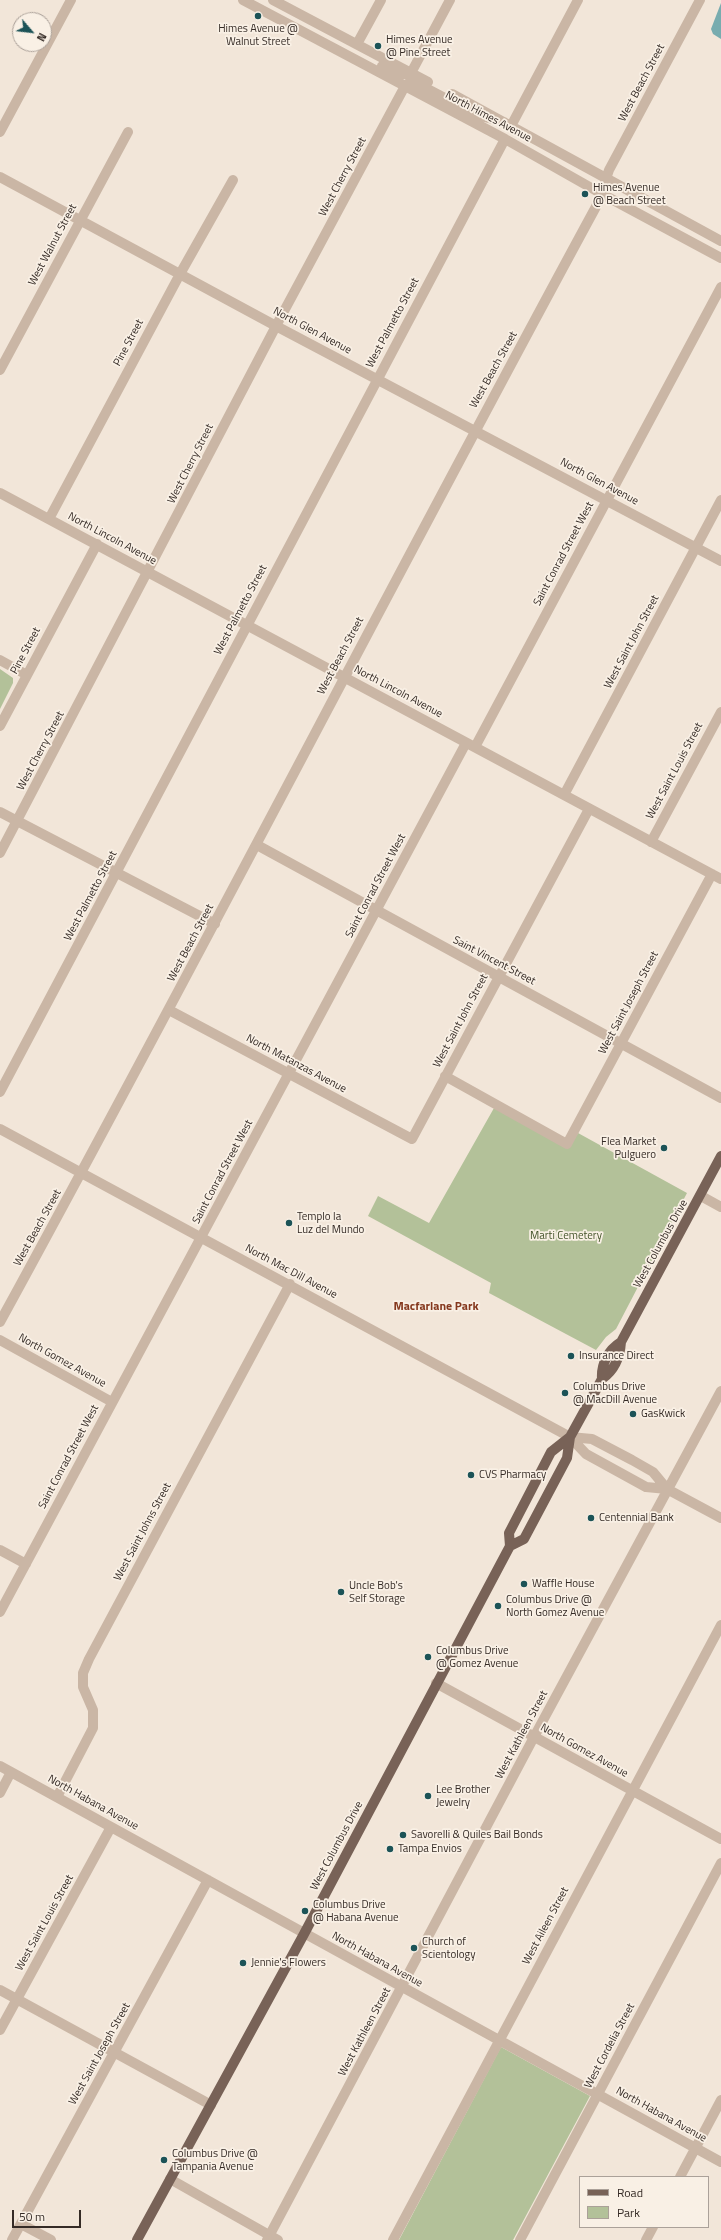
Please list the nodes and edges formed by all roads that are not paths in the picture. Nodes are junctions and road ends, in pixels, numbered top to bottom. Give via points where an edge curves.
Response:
1 (70, 0) edge
2 (242, 0) edge
3 (272, 0) edge
4 (380, 0) edge
5 (450, 0) edge
6 (578, 0) edge
7 (700, 0) edge
8 (357, 44) junction
9 (359, 62) junction
10 (411, 73) junction
11 (405, 86) junction
12 (507, 124) junction
13 (0, 132) edge
14 (128, 132) dead end
15 (505, 139) junction
16 (0, 177) edge
17 (605, 179) junction
18 (233, 180) dead end
19 (602, 194) junction
20 (80, 220) junction
21 (721, 241) edge
22 (721, 258) edge
23 (180, 274) junction
24 (721, 287) edge
25 (276, 326) junction
26 (0, 370) edge
27 (377, 378) junction
28 (475, 430) junction
29 (0, 493) edge
30 (607, 499) junction
31 (721, 500) edge
32 (49, 519) junction
33 (97, 544) junction
34 (696, 547) junction
35 (721, 561) edge
36 (148, 572) junction
37 (247, 625) junction
38 (0, 660) edge
39 (27, 675) junction
40 (343, 677) junction
41 (721, 712) edge
42 (0, 726) edge
43 (471, 745) junction
44 (564, 795) junction
45 (589, 809) junction
46 (0, 812) edge
47 (17, 821) junction
48 (651, 842) junction
49 (257, 845) junction
50 (0, 853) edge
51 (117, 873) junction
52 (716, 876) edge
53 (376, 911) junction
54 (215, 924) junction
55 (499, 977) junction
56 (169, 1010) junction
57 (621, 1042) junction
58 (290, 1075) junction
59 (445, 1076) junction
60 (0, 1092) edge
61 (721, 1098) edge
62 (0, 1128) edge
63 (412, 1138) joint
64 (721, 1156) edge
65 (82, 1172) junction
66 (701, 1196) junction
67 (721, 1207) edge
68 (202, 1237) junction
69 (290, 1284) junction
70 (0, 1322) edge
71 (0, 1340) edge
72 (721, 1391) edge
73 (112, 1402) junction
74 (570, 1437) junction
75 (667, 1489) junction
76 (721, 1518) edge
77 (510, 1546) junction
78 (0, 1550) edge
79 (26, 1564) junction
80 (0, 1612) edge
81 (721, 1625) edge
82 (436, 1683) junction
83 (534, 1737) junction
84 (0, 1766) edge
85 (11, 1772) junction
86 (632, 1791) junction
87 (0, 1793) edge
88 (57, 1797) junction
89 (111, 1827) junction
90 (721, 1839) edge
91 (721, 1863) edge
92 (208, 1880) junction
93 (304, 1934) junction
94 (402, 1988) junction
95 (0, 1990) edge
96 (17, 1999) junction
97 (0, 2030) edge
98 (498, 2040) junction
99 (114, 2053) junction
100 (597, 2094) junction
101 (721, 2100) edge
102 (211, 2105) junction
103 (695, 2148) junction
104 (721, 2162) edge
105 (681, 2176) edge
106 (170, 2179) junction
107 (21, 2224) junction
108 (652, 2228) edge
109 (271, 2238) edge
110 (12, 2240) edge
111 (51, 2240) edge
112 (137, 2240) edge
113 (393, 2240) edge
114 (520, 2240) edge
115 (646, 2240) edge

1 - 13 street
2 - 9 street, North Himes Avenue
3 - 8 street, North Himes Avenue
4 - 8 street
5 - 10 street
6 - 12 street
7 - 17 street, West Beach Street
8 - 10 street, North Himes Avenue
9 - 10 street via 382,66 401,74
9 - 11 street, North Himes Avenue
10 - 12 street, North Himes Avenue
11 - 12 street via 416,83 477,115
11 - 15 street, North Himes Avenue
11 - 25 street, West Cherry Street
12 - 17 street, North Himes Avenue
14 - 20 street, West Walnut Street
15 - 19 street, North Himes Avenue
15 - 27 street, West Palmetto Street
16 - 20 street, North Glen Avenue
17 - 19 street, West Beach Street
17 - 21 street, North Himes Avenue
18 - 23 street, Pine Street
19 - 22 street, North Himes Avenue
19 - 28 street, West Beach Street
20 - 23 street, North Glen Avenue
20 - 26 street, West Walnut Street
23 - 25 street, North Glen Avenue
23 - 32 street, Pine Street
24 - 30 street, Saint Conrad Street West
25 - 27 street, North Glen Avenue
25 - 36 street, West Cherry Street
27 - 28 street, North Glen Avenue
27 - 37 street, West Palmetto Street
28 - 30 street, North Glen Avenue
28 - 40 street, West Beach Street
29 - 32 street, North Lincoln Avenue
30 - 34 street, North Glen Avenue
30 - 43 street, Saint Conrad Street West
31 - 34 street, West Saint John Street
32 - 33 street, North Lincoln Avenue
33 - 36 street, North Lincoln Avenue
33 - 39 street, Pine Street
34 - 35 street, North Glen Avenue
34 - 44 street, West Saint John Street
36 - 37 street, North Lincoln Avenue
36 - 47 street, West Cherry Street
37 - 40 street, North Lincoln Avenue
37 - 51 street, West Palmetto Street
38 - 39 street
39 - 42 street, Pine Street
40 - 43 street, North Lincoln Avenue
40 - 49 street, West Beach Street
41 - 48 street, West Saint Louis Street
43 - 44 street, North Lincoln Avenue
43 - 53 street, Saint Conrad Street West
44 - 45 street, North Lincoln Avenue
45 - 48 street, North Lincoln Avenue
45 - 55 street, West Saint John Street
46 - 47 street
47 - 50 street, West Cherry Street
47 - 51 street
48 - 52 street, North Lincoln Avenue
49 - 53 street, Saint Vincent Street
49 - 54 street, West Beach Street
51 - 54 street
51 - 60 street, West Palmetto Street
52 - 57 street, West Saint Joseph Street
53 - 55 street, Saint Vincent Street
53 - 58 street, Saint Conrad Street West
54 - 56 street, West Beach Street
55 - 57 street, Saint Vincent Street
55 - 59 street, West Saint John Street
56 - 58 street, North Matanzas Avenue
56 - 65 street, West Beach Street
57 - 59 street, West Saint Joseph Street via 567,1144
57 - 61 street, Saint Vincent Street
58 - 63 street, North Matanzas Avenue
58 - 68 street, Saint Conrad Street West
59 - 63 street, West Saint John Street
62 - 65 street, North Mac Dill Avenue
64 - 66 main road, West Columbus Drive
65 - 68 street, North Mac Dill Avenue
65 - 70 street, West Beach Street
66 - 67 street
66 - 74 main road, West Columbus Drive via 621,1342 620,1354 610,1373 602,1379
68 - 69 street, North Mac Dill Avenue
68 - 73 street, Saint Conrad Street West
69 - 74 street, North Mac Dill Avenue
69 - 88 street, West Saint Johns Street via 89,1659 83,1673 83,1687 93,1710 93,1728
71 - 73 street, North Gomez Avenue
72 - 75 street, West Kathleen Street
73 - 79 street, Saint Conrad Street West
74 - 75 street, North Mac Dill Avenue via 586,1454 646,1487
74 - 75 street, North Mac Dill Avenue via 592,1439 653,1472
74 - 77 main road, West Columbus Drive via 551,1452 509,1533
74 - 77 main road, West Columbus Drive via 567,1458 524,1539
75 - 76 street, North Mac Dill Avenue
75 - 83 street, West Kathleen Street
77 - 82 main road, West Columbus Drive
78 - 79 street
79 - 80 street, Saint Conrad Street West
81 - 86 street, West Aileen Street
82 - 83 street, North Gomez Avenue
82 - 93 main road, West Columbus Drive
83 - 86 street, North Gomez Avenue
83 - 94 street, West Kathleen Street
84 - 85 street, North Habana Avenue
85 - 87 street
85 - 88 street, North Habana Avenue
86 - 90 street, North Gomez Avenue
86 - 98 street, West Aileen Street
88 - 89 street, North Habana Avenue
89 - 92 street, North Habana Avenue
89 - 96 street, West Saint Louis Street
91 - 100 street, West Cordelia Street
92 - 93 street, North Habana Avenue
92 - 99 street, West Saint Joseph Street
93 - 94 street, North Habana Avenue
93 - 102 main road, West Columbus Drive
94 - 98 street, North Habana Avenue
94 - 109 street, West Kathleen Street
95 - 96 street
96 - 97 street, West Saint Louis Street
96 - 99 street
98 - 100 street, North Habana Avenue
98 - 113 street, West Aileen Street
99 - 102 street
99 - 107 street, West Saint Joseph Street
100 - 103 street, North Habana Avenue
100 - 114 street, West Cordelia Street
101 - 103 street
102 - 106 main road, West Columbus Drive
103 - 104 street, North Habana Avenue
103 - 105 street
106 - 109 street
106 - 112 main road, West Columbus Drive
107 - 110 street, West Saint Joseph Street
107 - 111 street
108 - 115 street

